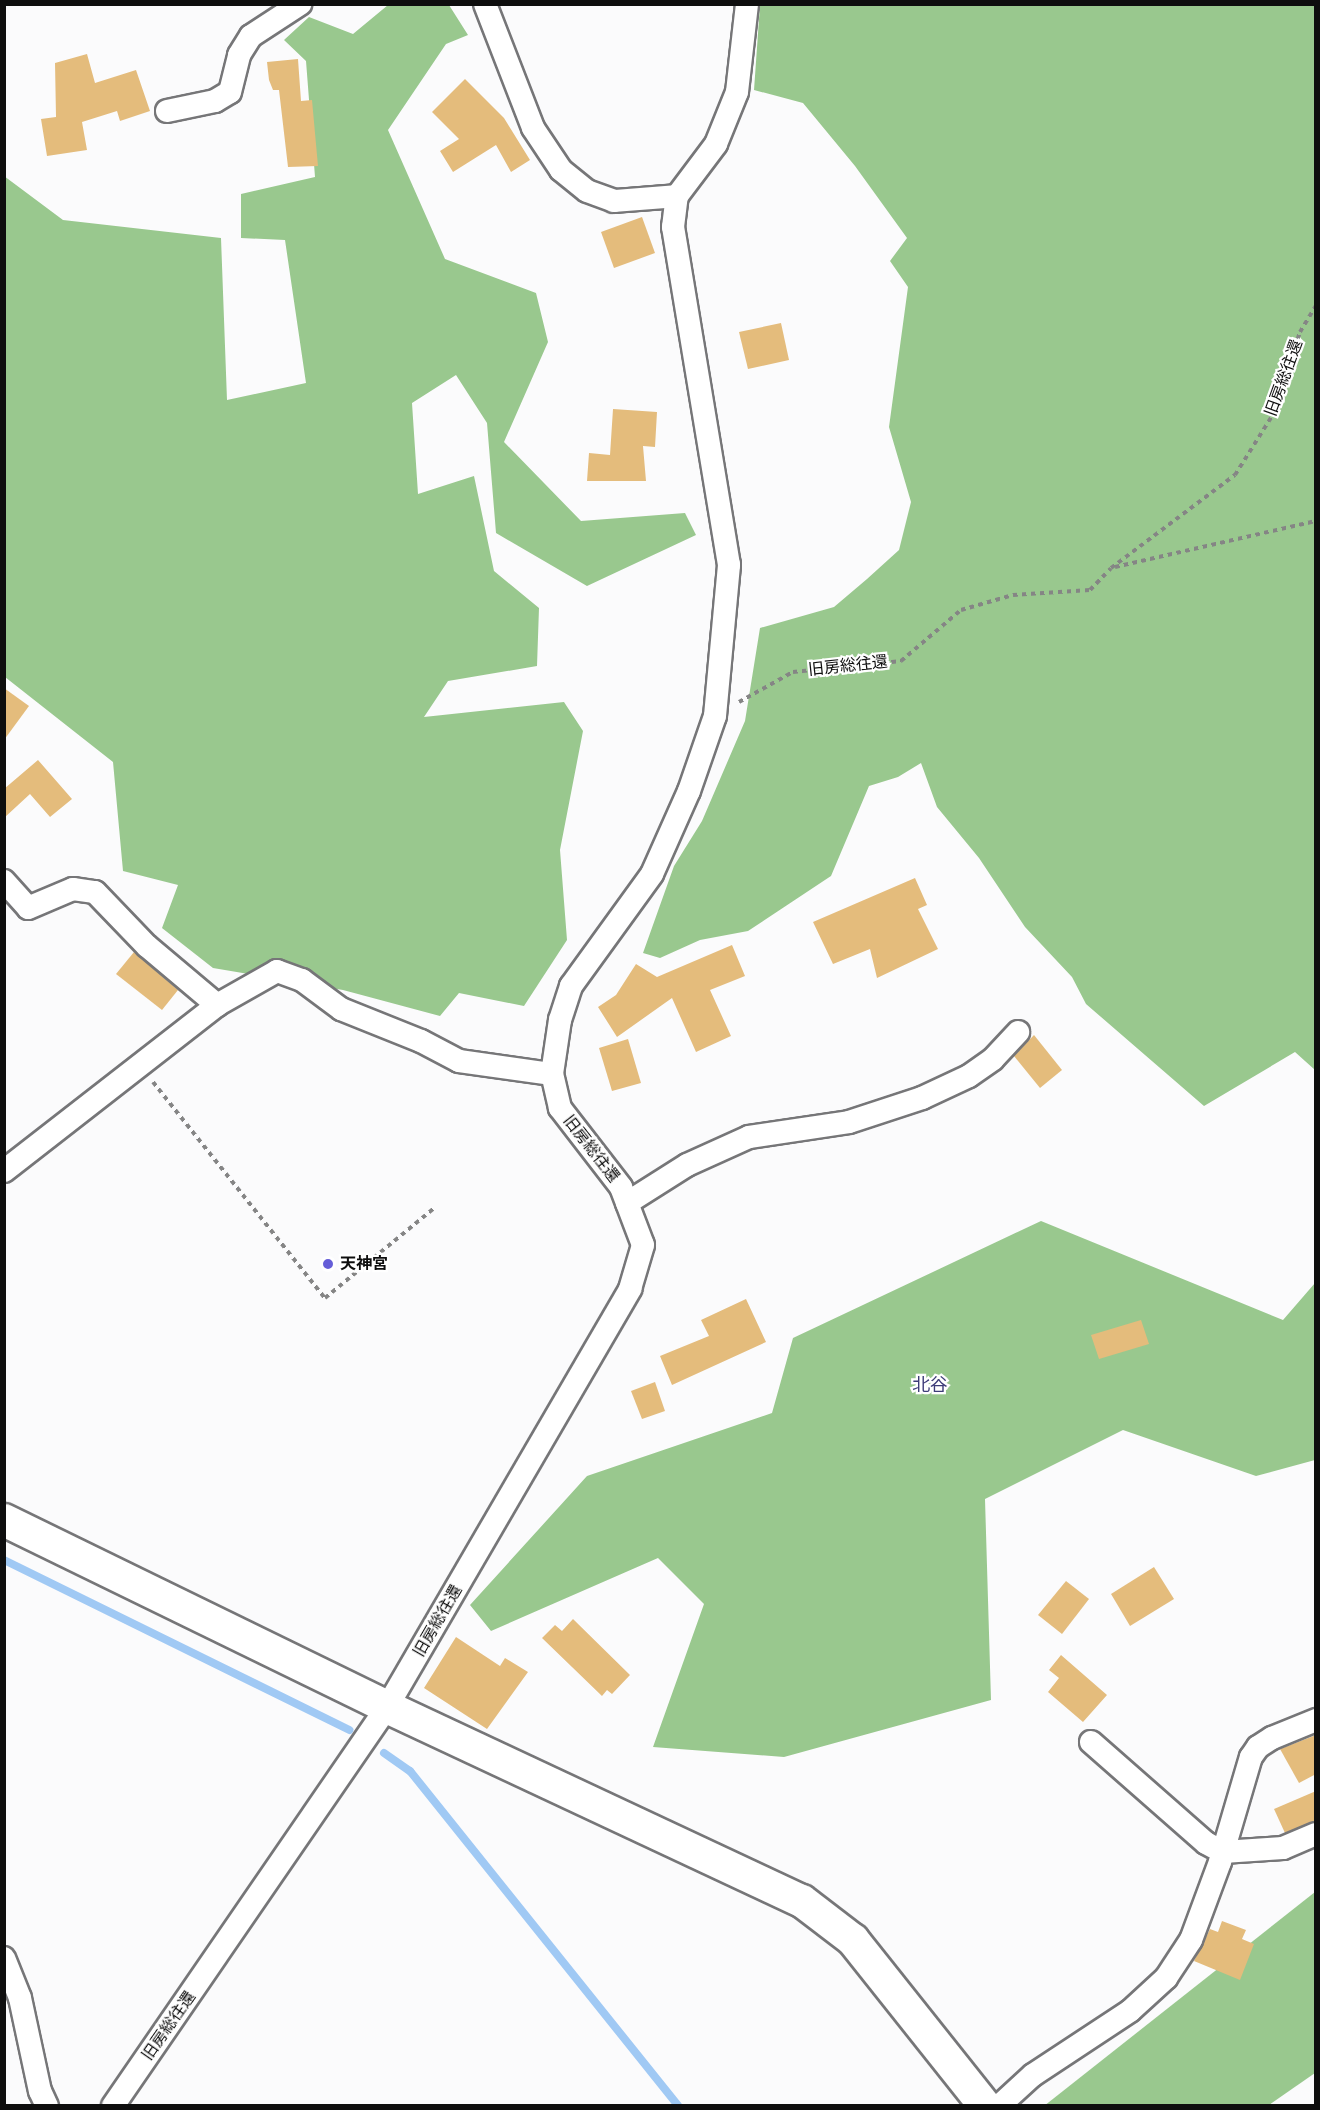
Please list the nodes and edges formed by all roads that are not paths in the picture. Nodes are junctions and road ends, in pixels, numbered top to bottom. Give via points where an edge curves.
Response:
1 (300, 4) edge
2 (485, 4) edge
3 (747, 4) edge
4 (167, 111) dead end
5 (677, 196) junction
6 (4, 881) edge
7 (217, 1005) junction
8 (1018, 1032) dead end
9 (552, 1074) junction
10 (4, 1171) edge
11 (627, 1203) junction
12 (4, 1520) edge
13 (387, 1707) junction
14 (1316, 1720) edge
15 (1091, 1742) dead end
16 (1316, 1834) edge
17 (1222, 1852) junction
18 (4, 1958) edge
19 (47, 2106) edge
20 (113, 2106) edge
21 (985, 2106) edge
22 (999, 2106) edge

1 - 4 street via 251,36 239,55 230,92 215,101
2 - 5 street via 533,128 561,170 588,191 614,201
3 - 5 street via 737,92 716,144
5 - 9 street, 旧房総往還 via 673,227 681,286 729,566 714,716 689,791 652,874 571,986 560,1020
6 - 7 street via 28,908 73,889 95,892 147,946
7 - 9 street via 276,971 302,980 341,1009 459,1061
7 - 10 street
8 - 11 street via 993,1059 969,1076 922,1098 849,1122 749,1137 687,1165
9 - 11 street, 旧房総往還 via 560,1108 621,1187
11 - 13 street, 旧房総往還 via 643,1245 630,1289
12 - 13 street
13 - 20 street, 旧房総往還
13 - 21 street via 780,1888 821,1913 853,1940
14 - 17 street via 1258,1747 1251,1757
15 - 17 street via 1206,1843
16 - 17 street via 1283,1848
17 - 22 street via 1191,1940 1166,1978 1130,2011 1033,2075
18 - 19 street via 20,1998

